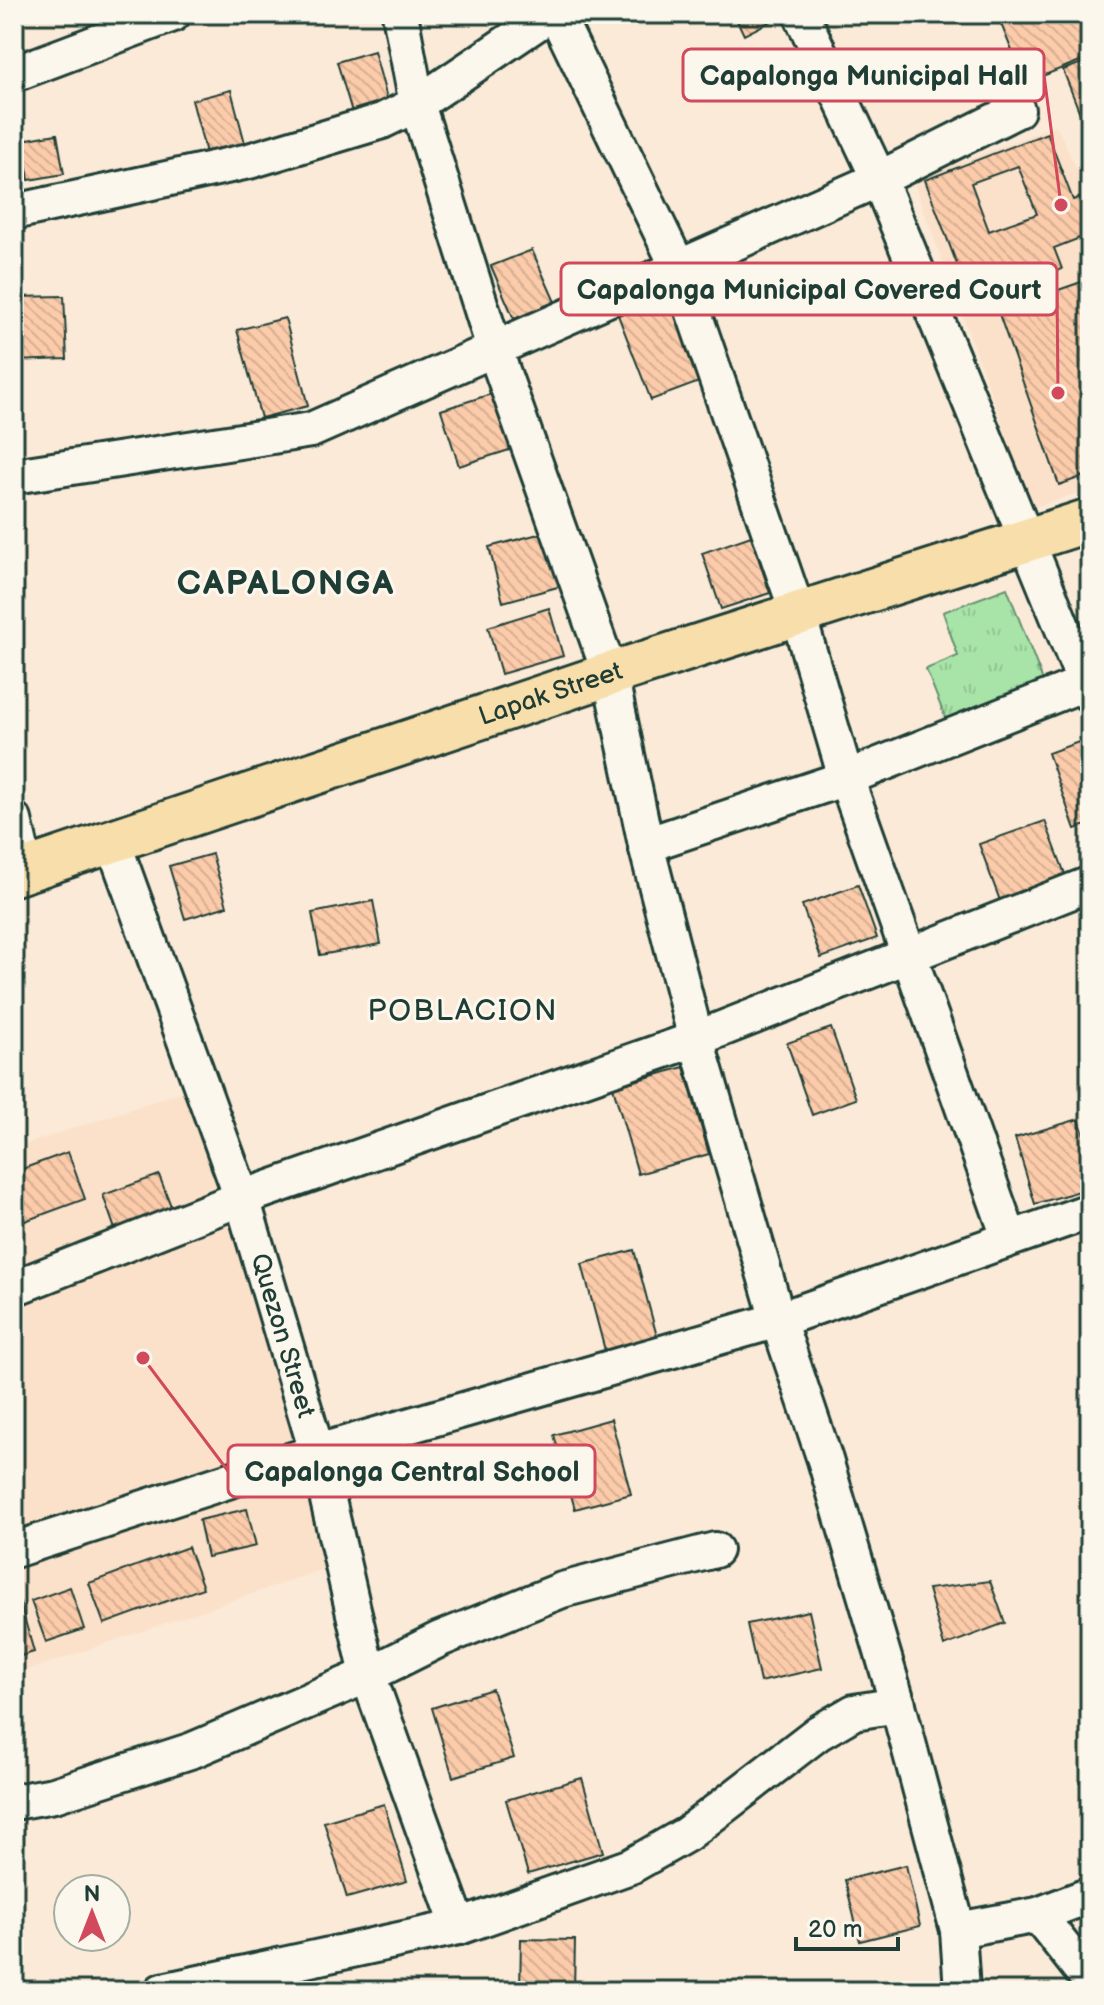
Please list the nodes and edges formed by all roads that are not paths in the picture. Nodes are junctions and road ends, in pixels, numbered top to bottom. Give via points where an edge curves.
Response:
1 (173, 14) edge
2 (400, 14) edge
3 (550, 14) edge
4 (556, 14) edge
5 (801, 14) edge
6 (14, 74) edge
7 (417, 104) junction
8 (1017, 110) dead end
9 (879, 179) junction
10 (14, 212) edge
11 (678, 267) junction
12 (494, 348) junction
13 (14, 476) edge
14 (1090, 520) edge
15 (1025, 541) junction
16 (798, 614) junction
17 (610, 674) junction
18 (1089, 686) edge
19 (846, 778) junction
20 (14, 820) edge
21 (113, 842) junction
22 (646, 845) junction
23 (20, 872) edge
24 (1090, 884) edge
25 (908, 957) junction
26 (696, 1039) junction
27 (242, 1198) junction
28 (1090, 1211) edge
29 (1009, 1237) junction
30 (14, 1288) edge
31 (778, 1320) junction
32 (317, 1452) junction
33 (14, 1550) edge
34 (715, 1550) dead end
35 (368, 1675) junction
36 (898, 1705) junction
37 (14, 1802) edge
38 (1090, 1895) edge
39 (1038, 1915) junction
40 (459, 1927) junction
41 (958, 1930) junction
42 (1090, 1981) edge
43 (162, 1991) edge
44 (962, 1991) edge

1 - 6 street
2 - 7 street
3 - 7 street
4 - 11 street
5 - 9 street
7 - 10 street via 382,121 249,161
7 - 12 street
8 - 9 street
9 - 11 street
9 - 15 street
11 - 12 street
11 - 16 street
12 - 13 street via 311,430
12 - 17 street
14 - 15 main road, Lapak Street
15 - 16 main road, Lapak Street
15 - 18 street
16 - 17 main road, Lapak Street
16 - 19 street
17 - 21 main road, Lapak Street
17 - 22 street
18 - 19 street
19 - 22 street
19 - 25 street
20 - 23 street
21 - 23 main road, Lapak Street
21 - 27 street, Quezon Street
22 - 26 street
24 - 25 street
25 - 26 street
25 - 29 street
26 - 27 street
26 - 31 street
27 - 30 street
27 - 32 street, Quezon Street
28 - 29 street
29 - 31 street
31 - 32 street
31 - 36 street
32 - 33 street
32 - 35 street, Quezon Street
34 - 35 street via 562,1590 440,1639
35 - 37 street via 193,1750 54,1795
35 - 40 street, Quezon Street
36 - 40 street via 854,1712 818,1733 687,1834 631,1866
36 - 41 street
38 - 39 street
39 - 41 street
39 - 42 street
40 - 43 street
41 - 44 street

